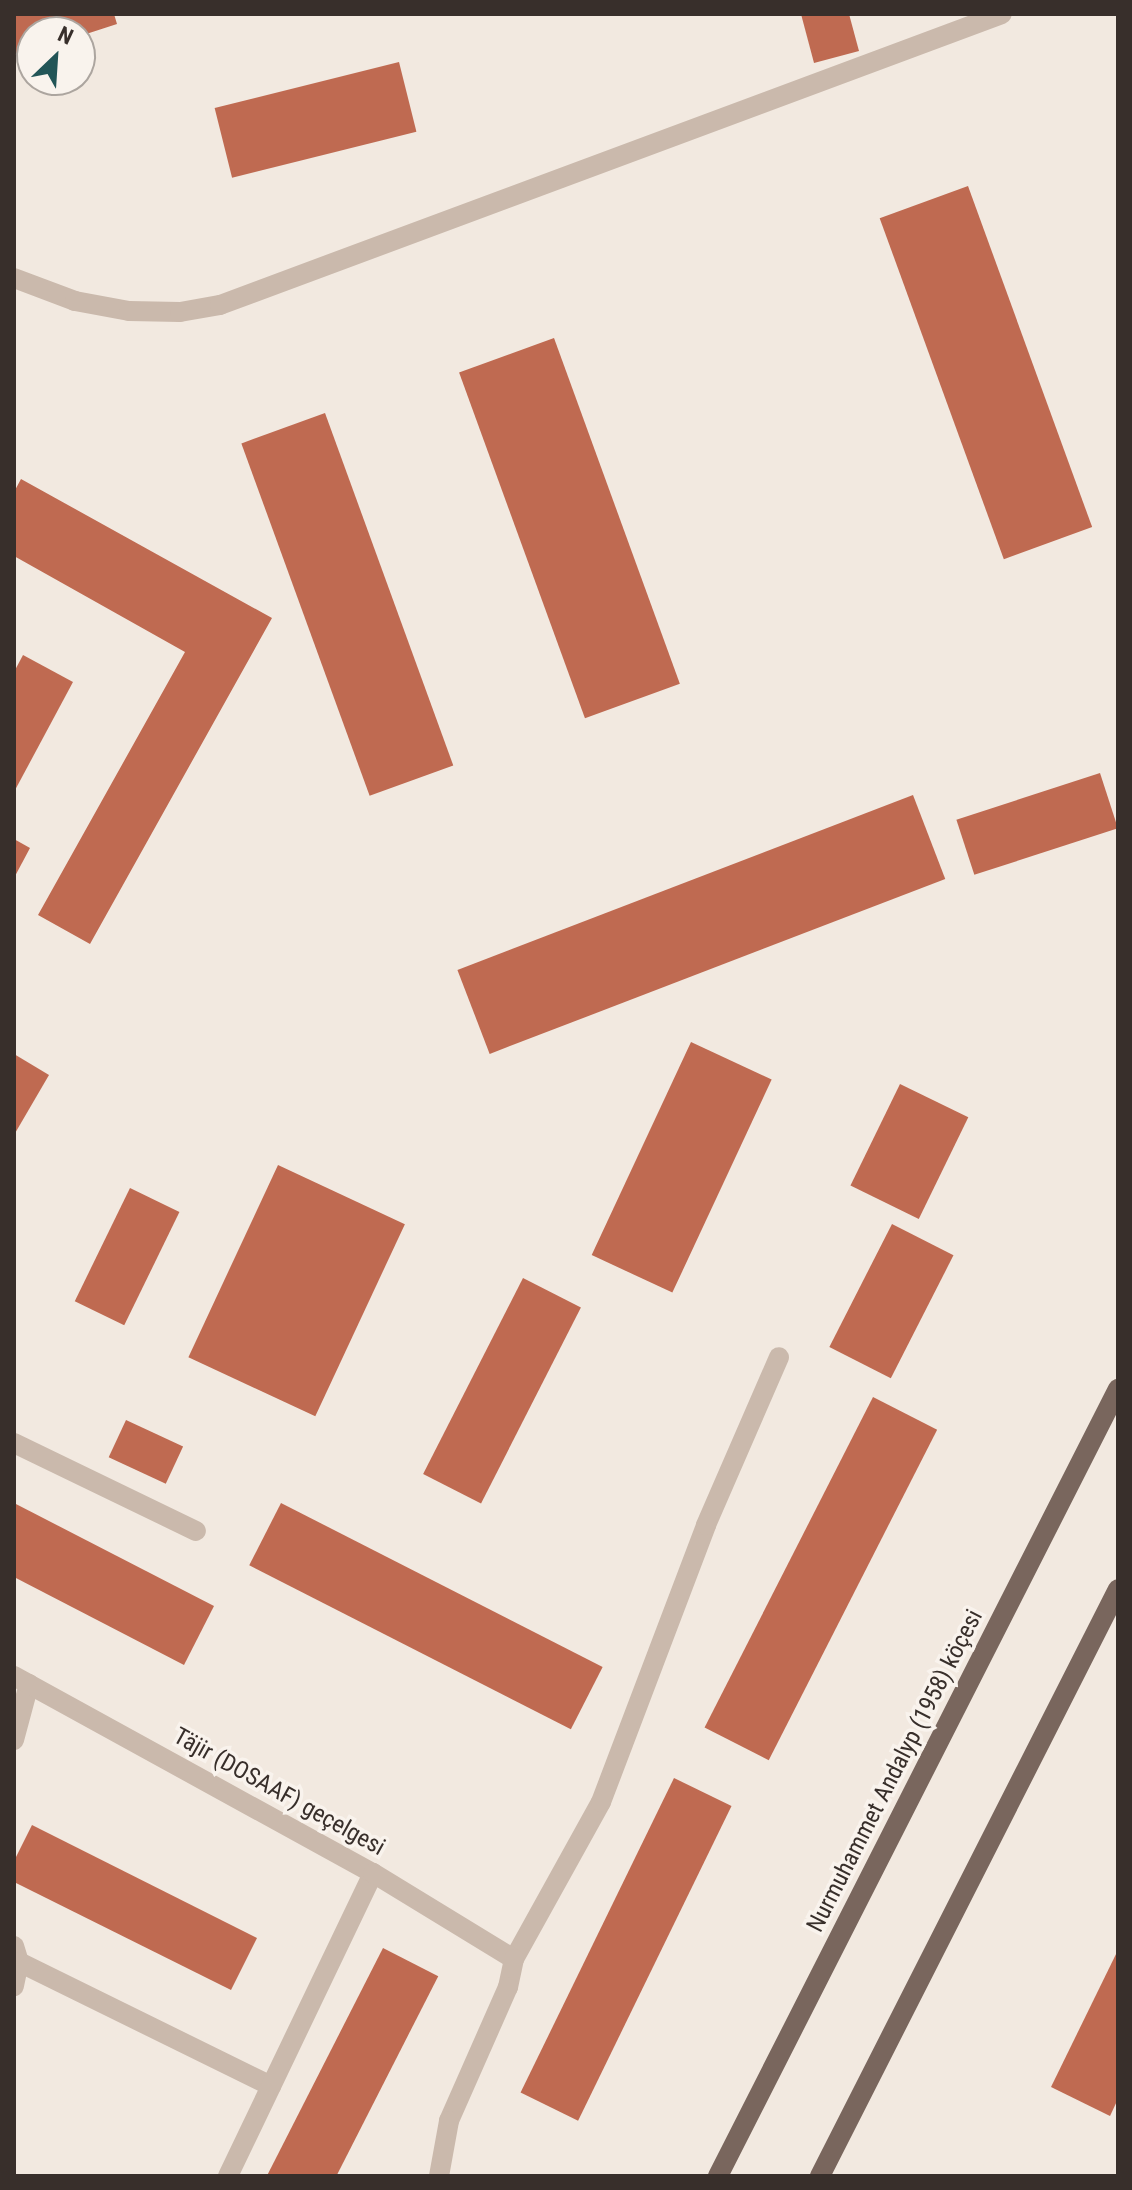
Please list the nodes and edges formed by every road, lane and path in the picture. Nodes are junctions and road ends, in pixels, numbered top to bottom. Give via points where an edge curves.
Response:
1 (1002, 14) edge
2 (14, 278) edge
3 (779, 1357) dead end
4 (1118, 1389) edge
5 (14, 1443) edge
6 (196, 1531) dead end
7 (1118, 1589) edge
8 (22, 1680) edge
9 (14, 1740) edge
10 (373, 1873) junction
11 (16, 1954) edge
12 (514, 1959) junction
13 (14, 1986) edge
14 (271, 2086) junction
15 (228, 2176) edge
16 (439, 2176) edge
17 (718, 2176) edge
18 (820, 2176) edge

1 - 2 street via 220,305 180,312 129,311 75,301
3 - 12 street via 706,1525 601,1802
4 - 17 main road, Nurmuhammet Andalyp (1958) köçesi
5 - 6 street
7 - 18 main road
8 - 9 street
8 - 10 street, Täjir (DOSAAF) geçelgesi
10 - 12 street, Täjir (DOSAAF) geçelgesi
10 - 14 street
11 - 13 street
11 - 14 street
12 - 16 street via 508,1987 449,2121
14 - 15 street

